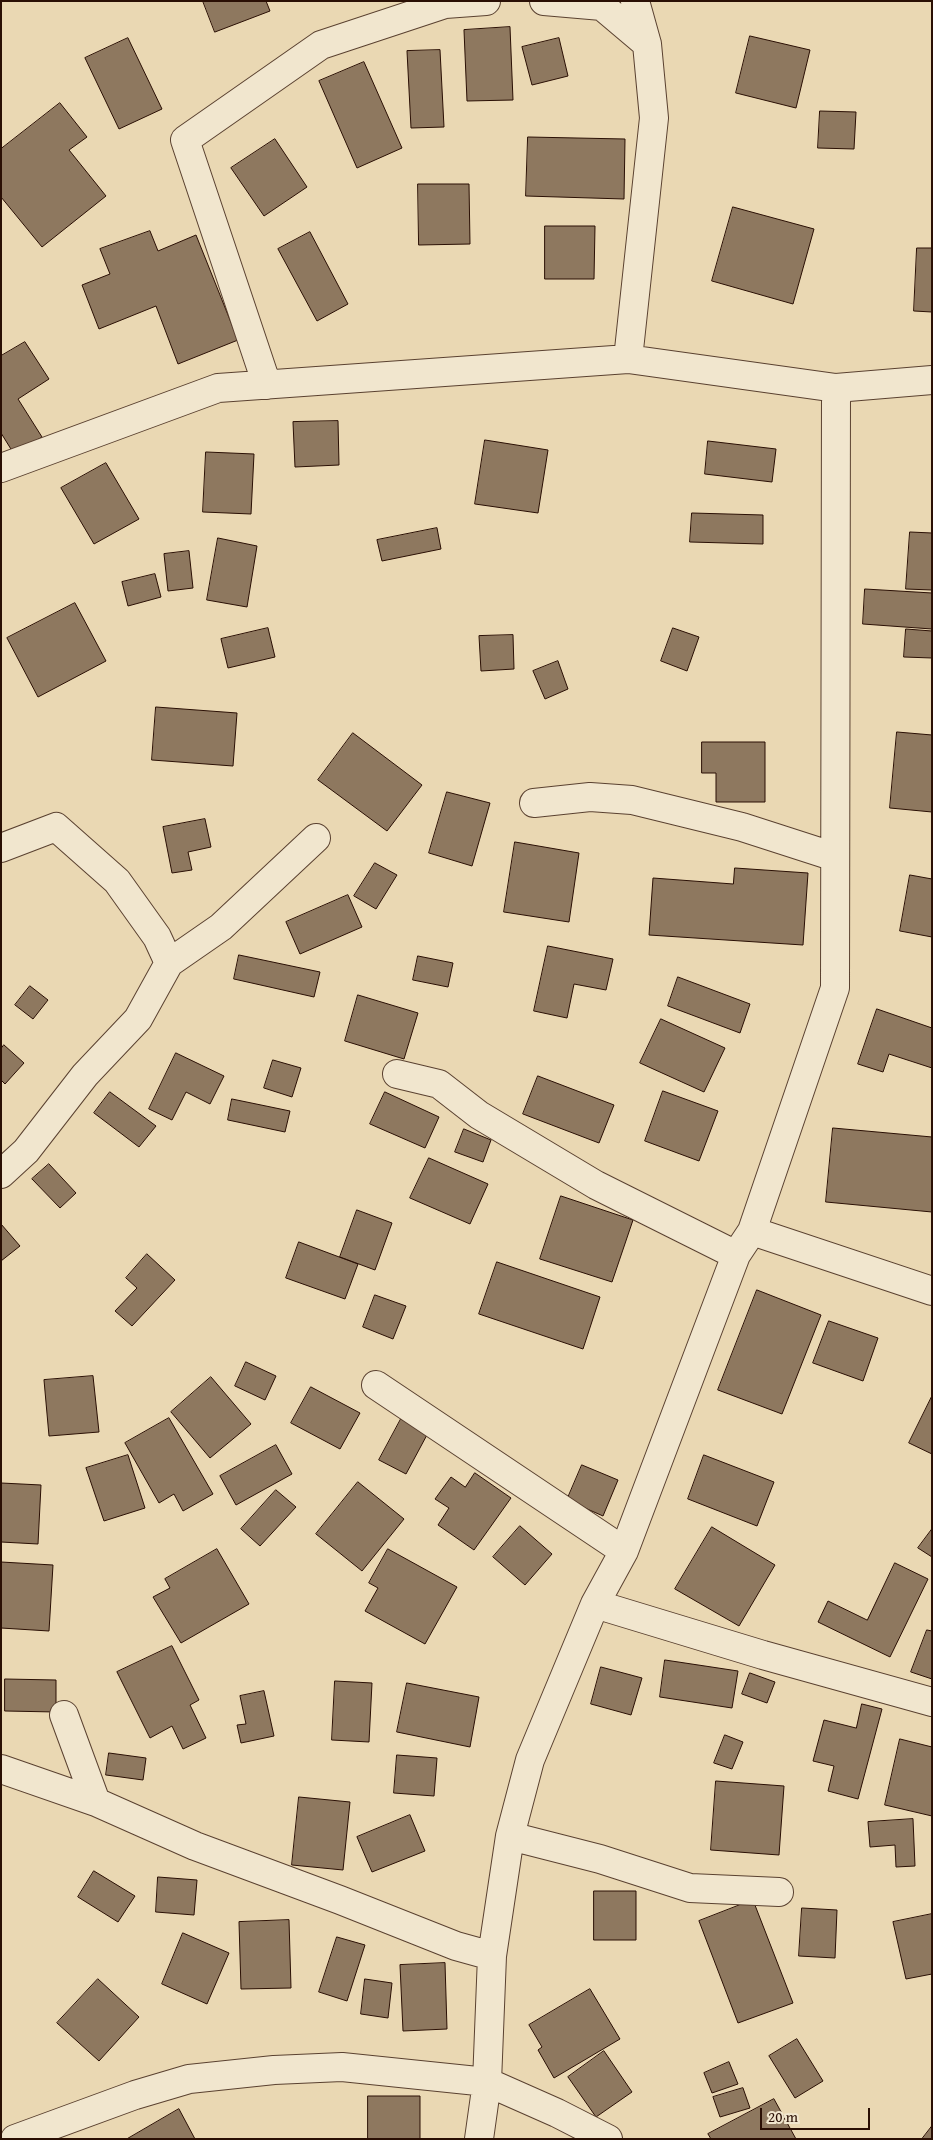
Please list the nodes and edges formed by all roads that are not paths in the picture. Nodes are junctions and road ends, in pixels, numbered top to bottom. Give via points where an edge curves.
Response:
1 (486, 1) edge
2 (544, 1) edge
3 (635, 1) edge
4 (647, 44) junction
5 (628, 359) junction
6 (932, 380) edge
7 (267, 385) junction
8 (836, 388) junction
9 (1, 468) edge
10 (534, 803) dead end
11 (316, 838) dead end
12 (1, 848) edge
13 (835, 857) junction
14 (169, 963) junction
15 (397, 1074) dead end
16 (1, 1174) edge
17 (752, 1231) junction
18 (736, 1255) junction
19 (932, 1291) edge
20 (376, 1385) dead end
21 (624, 1551) junction
22 (594, 1604) junction
23 (932, 1702) edge
24 (64, 1715) dead end
25 (1, 1769) edge
26 (96, 1802) junction
27 (510, 1836) junction
28 (779, 1892) dead end
29 (492, 1956) junction
30 (487, 2082) junction
31 (15, 2139) edge
32 (479, 2139) edge
33 (608, 2139) edge

1 - 7 street via 444,4 321,45 185,140
2 - 4 street via 602,6
3 - 4 street
4 - 5 street via 654,118
5 - 7 street
5 - 8 street
6 - 8 street
7 - 9 street via 218,388
8 - 13 street
10 - 13 street via 590,797 632,800 742,827
11 - 14 street via 221,927
12 - 14 street via 56,827 117,881 157,937
13 - 17 street via 835,988
14 - 16 street via 138,1019 85,1075 26,1151
15 - 18 street via 439,1084 479,1115 596,1185
17 - 18 street
17 - 19 street
18 - 21 street
20 - 21 street
21 - 22 street
22 - 23 street
22 - 27 street via 530,1760
24 - 26 street
25 - 26 street
26 - 29 street via 195,1846 456,1946
27 - 28 street via 600,1859 690,1888
27 - 29 street
29 - 30 street
30 - 31 street via 342,2067 189,2079
30 - 32 street
30 - 33 street

